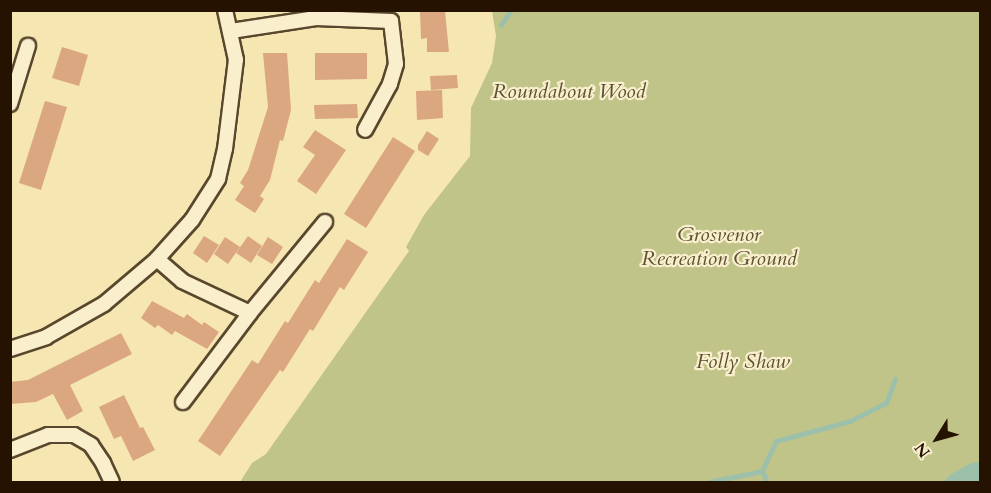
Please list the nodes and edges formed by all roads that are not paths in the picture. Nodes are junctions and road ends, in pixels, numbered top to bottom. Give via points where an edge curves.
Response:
1 (225, 10) edge
2 (231, 31) junction
3 (28, 46) dead end
4 (13, 86) edge
5 (10, 104) edge
6 (365, 130) dead end
7 (326, 222) dead end
8 (157, 259) junction
9 (250, 313) junction
10 (10, 349) edge
11 (183, 402) dead end
12 (10, 450) edge
13 (112, 483) edge

1 - 2 street
2 - 6 street via 316,18 391,21 396,64 390,84
2 - 8 street via 236,60 218,179 192,220
3 - 4 street
4 - 5 street
7 - 9 street
8 - 9 street via 182,281
8 - 10 street via 75,323
9 - 11 street
12 - 13 street via 48,435 74,435 91,445

